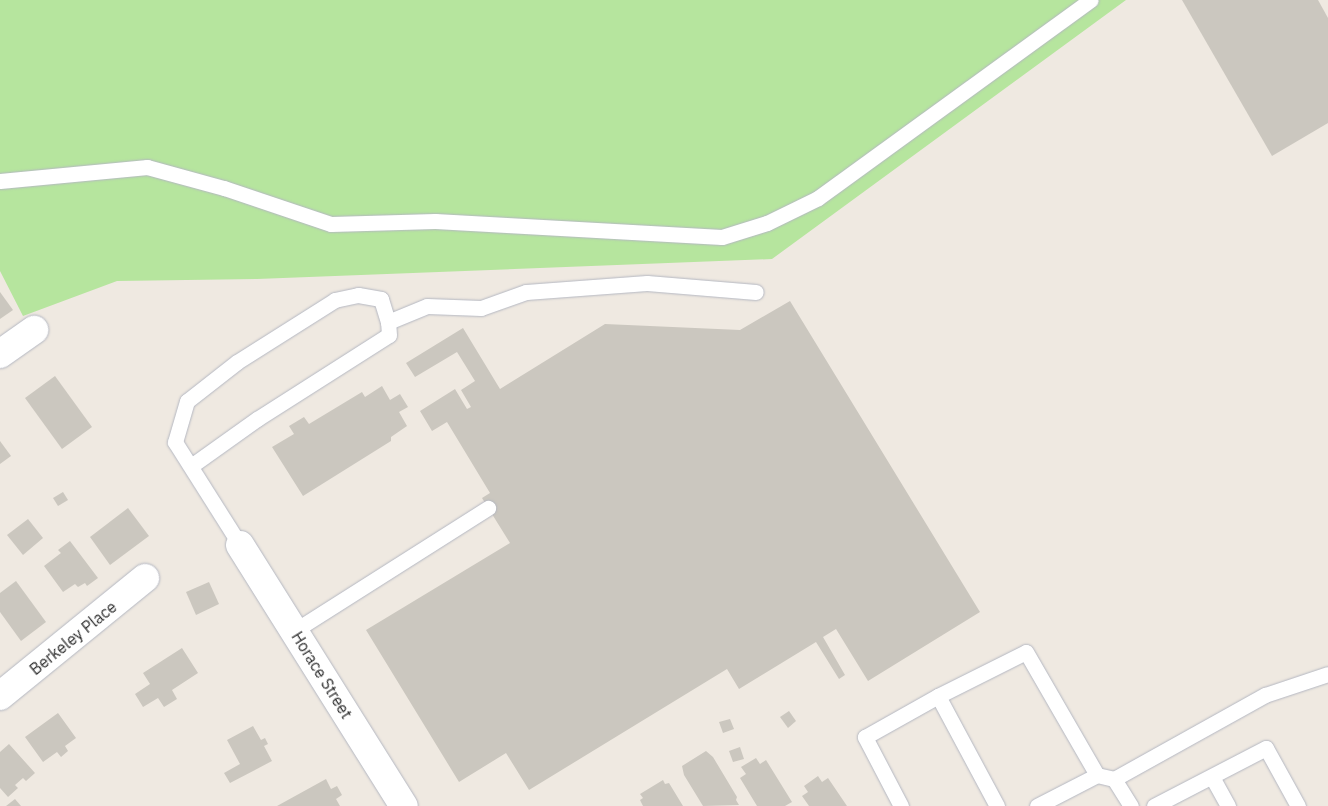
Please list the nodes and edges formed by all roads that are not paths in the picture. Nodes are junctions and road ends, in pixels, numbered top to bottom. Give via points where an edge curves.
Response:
1 (1091, 0) edge
2 (0, 181) edge
3 (756, 292) dead end
4 (388, 322) junction
5 (34, 330) dead end
6 (0, 354) edge
7 (192, 466) junction
8 (488, 508) dead end
9 (240, 545) joint
10 (145, 578) dead end
11 (294, 631) junction
12 (1328, 674) edge
13 (0, 696) edge
14 (938, 696) junction
15 (1097, 775) junction
16 (1212, 777) junction
17 (1114, 779) junction
18 (404, 806) edge
19 (901, 806) edge
20 (997, 806) edge
21 (1037, 806) edge
22 (1131, 806) edge
23 (1154, 806) edge
24 (1228, 806) edge
25 (1298, 806) edge

1 - 2 lane via 818,198 767,223 722,237 435,222 331,224 224,188 147,167
3 - 4 lane via 647,284 526,292 481,308 427,306
4 - 7 lane via 389,335
4 - 7 lane via 381,299 358,294 335,300 237,362 187,401 175,442
5 - 6 street
7 - 9 lane
8 - 11 lane
9 - 11 street, Horace Street
10 - 13 street, Berkeley Place
11 - 18 street, Horace Street
12 - 17 lane via 1265,695
14 - 15 lane via 1026,652
14 - 19 lane via 865,737
14 - 20 lane
15 - 17 lane
15 - 21 lane
16 - 23 lane
16 - 24 lane
16 - 25 lane via 1266,748
17 - 22 lane

